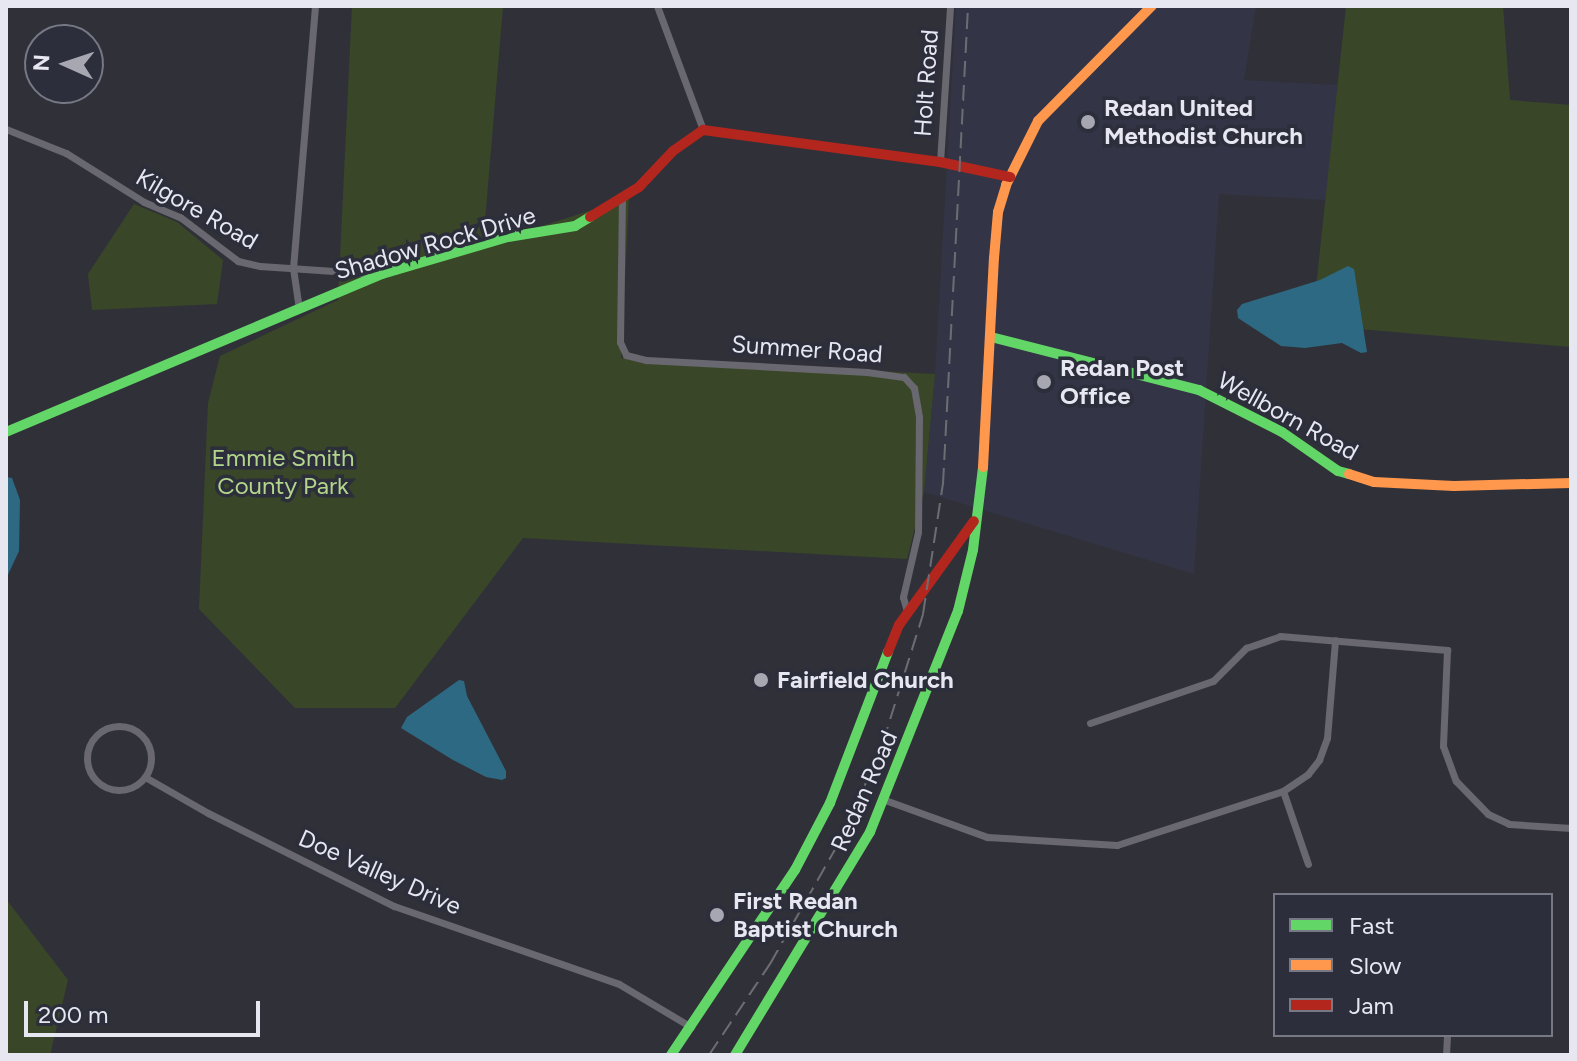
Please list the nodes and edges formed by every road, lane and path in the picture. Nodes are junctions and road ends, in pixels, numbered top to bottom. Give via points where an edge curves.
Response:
1 (315, 6) edge
2 (657, 6) edge
3 (950, 6) edge
4 (1152, 6) edge
5 (6, 129) edge
6 (703, 130) junction
7 (940, 162) junction
8 (1010, 177) junction
9 (622, 198) junction
10 (293, 268) junction
11 (382, 274) junction
12 (299, 309) junction
13 (991, 337) junction
14 (6, 432) edge
15 (1571, 483) edge
16 (975, 520) junction
17 (907, 611) junction
18 (1335, 640) junction
19 (1090, 723) dead end
20 (145, 777) junction
21 (1283, 791) junction
22 (885, 800) junction
23 (1571, 828) edge
24 (1308, 864) dead end
25 (691, 1027) junction
26 (671, 1055) edge
27 (735, 1055) edge

1 - 10 street
2 - 6 street
3 - 7 street, Holt Road
4 - 8 main road, Redan Road via 1038,121
5 - 10 street, Kilgore Road via 66,153 144,202 180,217 238,261
6 - 7 main road
6 - 9 main road, Shadow Rock Drive
7 - 8 main road
8 - 13 main road, Redan Road via 998,212
9 - 11 main road, Shadow Rock Drive via 575,226 508,237
9 - 17 street, Summer Road via 620,342 626,355 867,372 904,377 914,388 919,417 918,532 903,597
10 - 11 street, Kilgore Road
10 - 12 street
11 - 12 main road, Shadow Rock Drive
12 - 14 main road, Shadow Rock Drive
13 - 15 main road, Wellborn Road via 1199,390 1282,432 1338,471 1374,482
13 - 16 main road, Redan Road via 987,433
16 - 17 main road
16 - 22 main road, Redan Road via 958,611
17 - 25 main road via 808,846
18 - 19 street via 1260,640 1213,681
18 - 21 street via 1327,738 1308,774
18 - 23 street via 1447,650 1443,746 1456,781 1488,814 1509,824
20 - 20 street via 149,746 135,730 113,726 95,737 87,756 100,784 120,790
20 - 25 street, Doe Valley Drive via 394,906 619,984
21 - 22 street via 1117,845 987,837
21 - 24 street
22 - 27 main road, Redan Road via 851,868
25 - 26 main road

